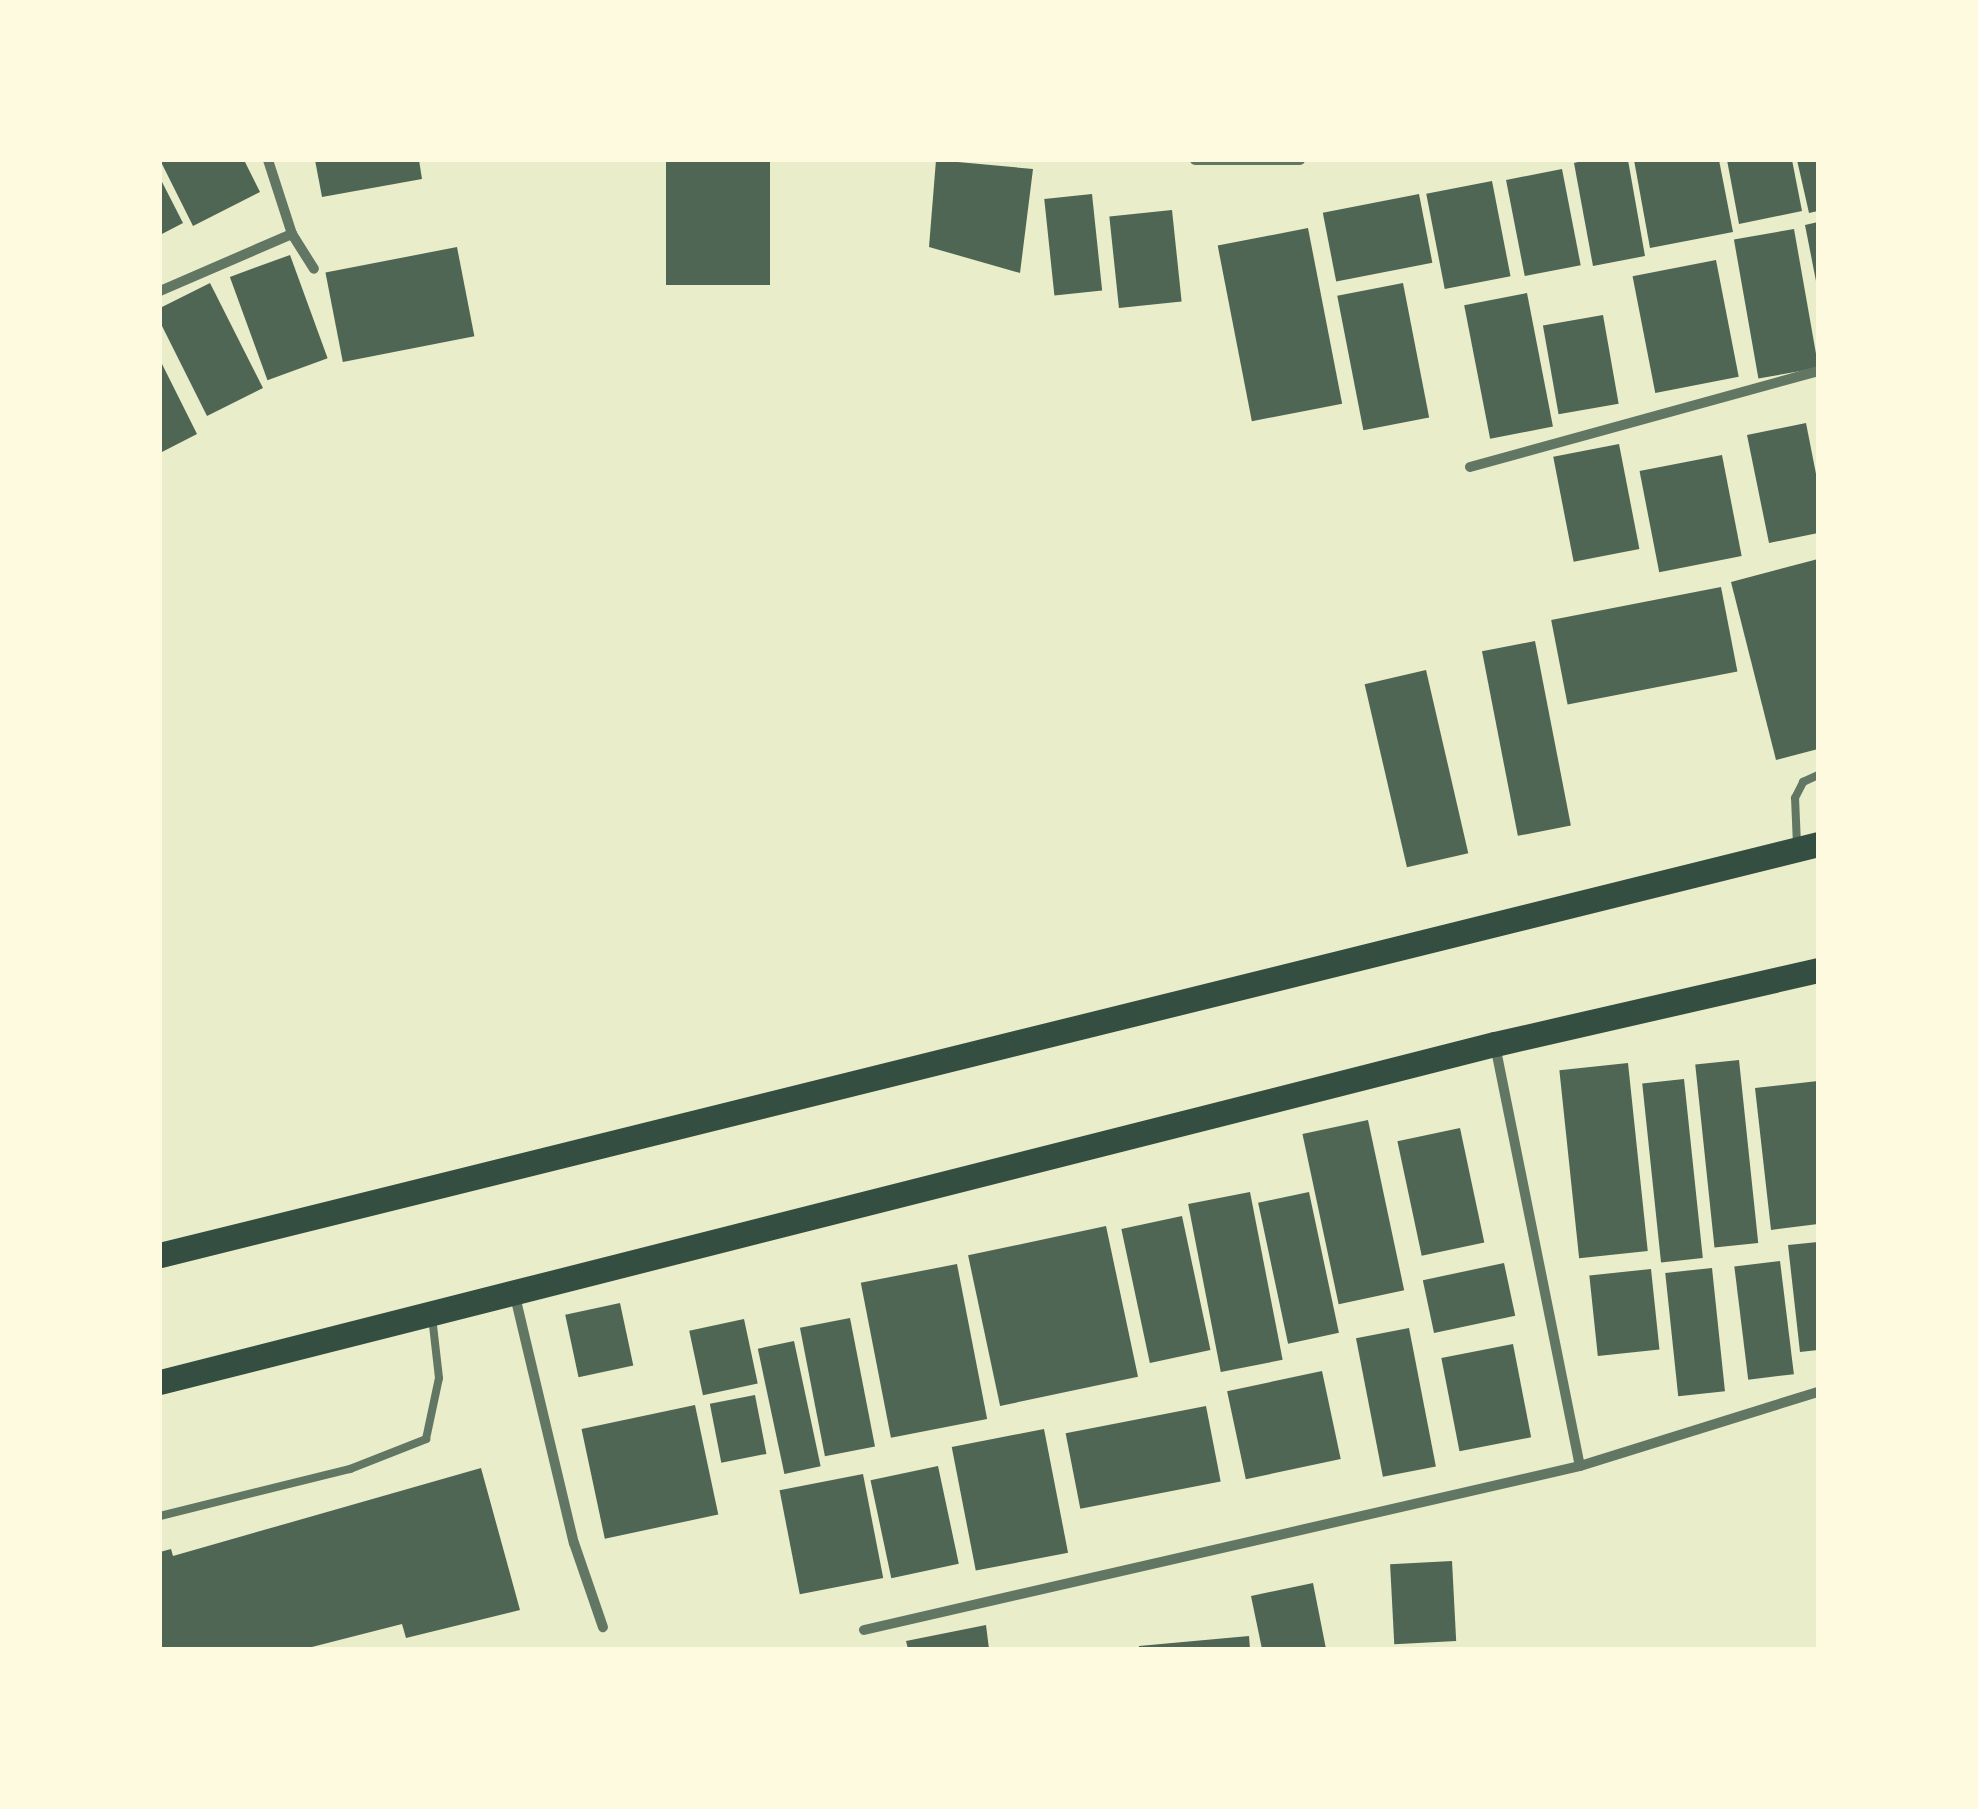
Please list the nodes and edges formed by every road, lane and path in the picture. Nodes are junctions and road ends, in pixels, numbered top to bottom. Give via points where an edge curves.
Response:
1 (268, 160) edge
2 (1195, 160) edge
3 (1300, 160) edge
4 (292, 234) junction
5 (314, 269) dead end
6 (160, 291) edge
7 (1818, 371) edge
8 (1470, 467) dead end
9 (1818, 775) edge
10 (1808, 847) edge
11 (1818, 970) edge
12 (1495, 1044) junction
13 (160, 1255) edge
14 (514, 1291) junction
15 (431, 1312) junction
16 (160, 1382) edge
17 (1818, 1392) edge
18 (1580, 1466) junction
19 (160, 1517) edge
20 (602, 1627) dead end
21 (864, 1630) dead end

1 - 4 street
2 - 3 street
4 - 5 street
4 - 6 street
7 - 8 street
9 - 10 lane via 1803,782 1796,798
10 - 13 main road
11 - 12 main road
12 - 14 main road
12 - 18 street
14 - 15 main road
14 - 20 street via 552,1458
15 - 16 main road
15 - 19 lane via 439,1378 426,1439 366,1465
17 - 18 street
18 - 21 street

